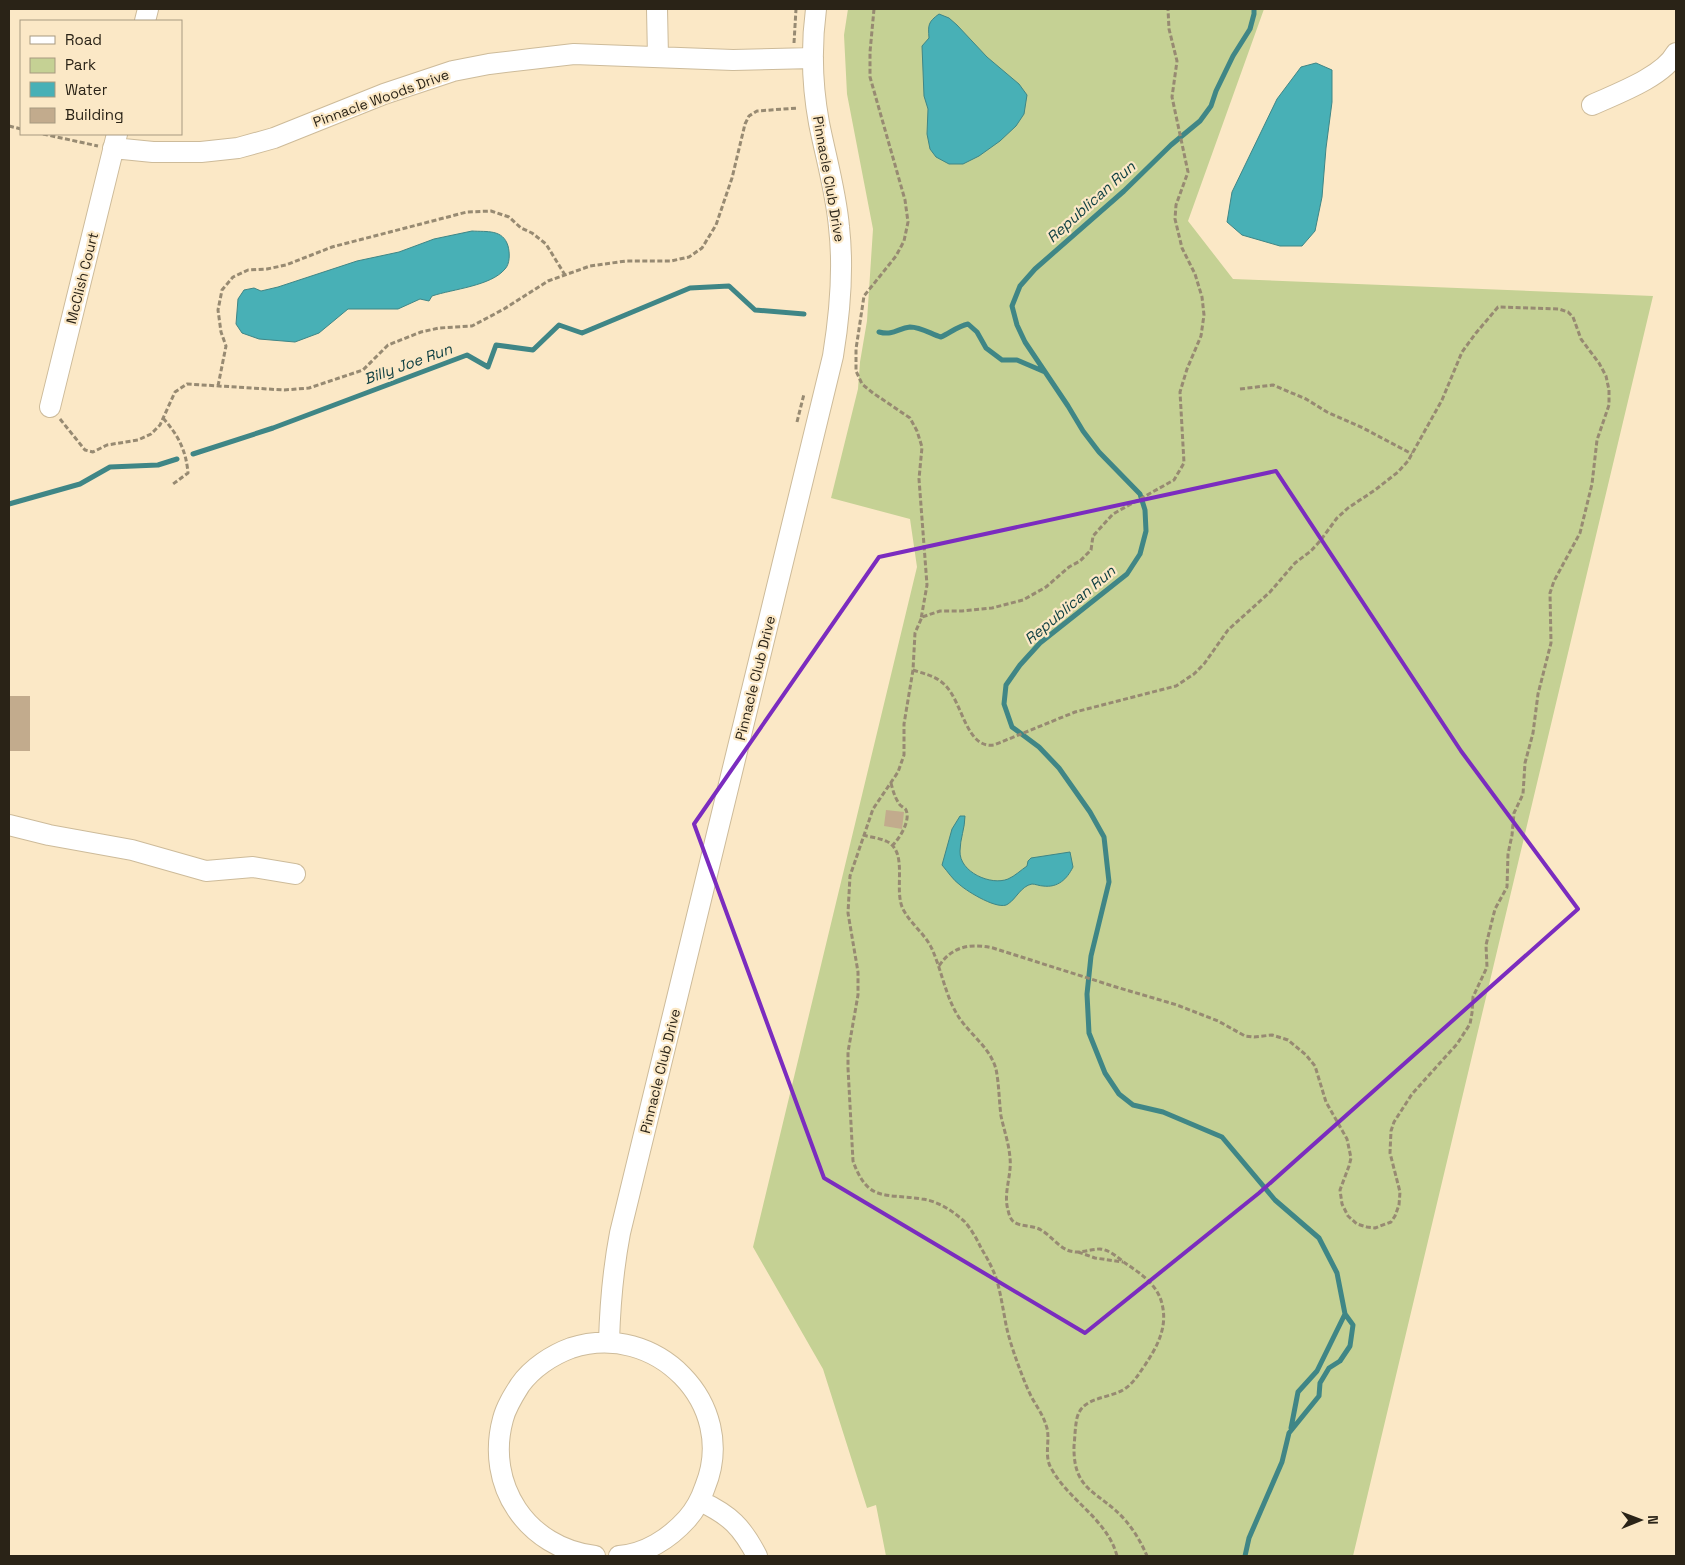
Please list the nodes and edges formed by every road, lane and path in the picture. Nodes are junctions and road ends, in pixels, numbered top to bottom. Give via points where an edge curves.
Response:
1 (657, 9) edge
2 (796, 9) edge
3 (816, 9) edge
4 (874, 9) edge
5 (1168, 9) edge
6 (1676, 53) edge
7 (658, 57) junction
8 (803, 58) junction
9 (797, 100) dead end
10 (1592, 105) dead end
11 (798, 108) junction
12 (799, 116) dead end
13 (53, 135) edge
14 (115, 141) edge
15 (565, 275) junction
16 (218, 386) junction
17 (806, 388) dead end
18 (1240, 389) dead end
19 (50, 407) joint
20 (163, 418) junction
21 (797, 422) dead end
22 (1412, 454) junction
23 (173, 484) dead end
24 (922, 617) junction
25 (913, 670) junction
26 (891, 782) junction
27 (9, 825) edge
28 (863, 835) junction
29 (892, 846) junction
30 (295, 874) dead end
31 (939, 966) junction
32 (1077, 1252) junction
33 (1124, 1262) junction
34 (609, 1342) junction
35 (700, 1501) junction
36 (561, 1552) edge
37 (595, 1556) edge
38 (619, 1556) edge
39 (757, 1556) edge
40 (1117, 1556) edge
41 (1147, 1556) edge

1 - 7 street
2 - 8 path via 793,32
3 - 8 street, Pinnacle Club Drive
4 - 24 path via 870,77 906,200 908,222 904,241 896,256 864,296 856,371 862,384 910,418 922,447 919,479 927,585
5 - 24 path via 1177,62 1172,97 1188,172 1176,205 1175,219 1182,248 1202,297 1204,315 1201,336 1180,392 1184,463 1174,480 1118,509 1093,536 1091,550 1046,588 1007,604 940,611
6 - 10 street via 1650,78
7 - 8 street, Pinnacle Woods Drive
7 - 14 street, Pinnacle Woods Drive via 574,54 489,64 384,94 274,138 238,148 153,152
8 - 34 street, Pinnacle Club Drive via 840,227 842,293 838,324 833,356 620,1233 612,1284
9 - 11 path
11 - 12 path
11 - 15 path via 757,111 750,116 716,225 702,248 672,261 626,261 590,266
13 - 14 path
14 - 19 street, McClish Court
15 - 16 path via 472,326 421,332 388,345 363,370 344,377 309,388 284,390
15 - 16 path via 546,244 509,217 491,211 467,212 332,247 286,265 248,270 233,277 222,290 218,310 226,346
16 - 20 path via 187,384 175,392
17 - 21 path
18 - 22 path via 1273,385
19 - 20 path via 85,450 93,452 107,445 138,440 151,434
20 - 23 path via 176,433 186,459 188,473
22 - 25 path via 1398,472 1336,518 1320,541 1228,630 1204,664 1185,682 1163,691 1072,714 988,746 972,736 944,684
22 - 31 path via 1442,400 1462,352 1498,307 1559,309 1573,317 1581,339 1606,376 1609,405 1596,440 1592,484 1580,533 1550,593 1551,642 1525,763 1523,794 1514,813 1507,887 1495,909 1486,945 1488,967 1473,997 1470,1024 1457,1044 1412,1094 1394,1122 1390,1153 1400,1192 1399,1205 1390,1222 1375,1228 1357,1224 1348,1216 1340,1190 1351,1158 1347,1139 1326,1102 1315,1066 1288,1040 1272,1035 1245,1036 1177,1005 993,948 966,946 948,954
24 - 25 path via 915,633
25 - 26 path via 904,724 904,755 902,765
26 - 28 path via 872,809
26 - 29 path via 893,794 906,810 902,833
27 - 30 street via 132,850 206,871 253,867
28 - 29 path
28 - 40 path via 848,892 848,913 858,972 858,995 848,1052 853,1160 858,1174 873,1191 937,1204 956,1214 978,1241 995,1276 1015,1356 1046,1423 1050,1465 1060,1482 1103,1529
29 - 31 path via 899,862 900,904 928,941
31 - 32 path via 959,1018 988,1052 995,1066 1010,1157 1007,1206 1011,1218 1016,1223 1039,1229 1067,1250
32 - 33 path
32 - 33 path via 1101,1249
33 - 41 path via 1137,1270 1159,1296 1163,1328 1154,1351 1134,1382 1115,1394 1087,1402 1080,1409 1074,1462 1084,1484 1125,1520
34 - 35 street via 627,1344 659,1356 696,1392 710,1426 713,1447 710,1473
34 - 36 street via 580,1346 547,1360 522,1382 503,1418 499,1441 503,1482 521,1516
35 - 38 street via 676,1531 658,1544
35 - 39 street via 734,1522
36 - 37 street

